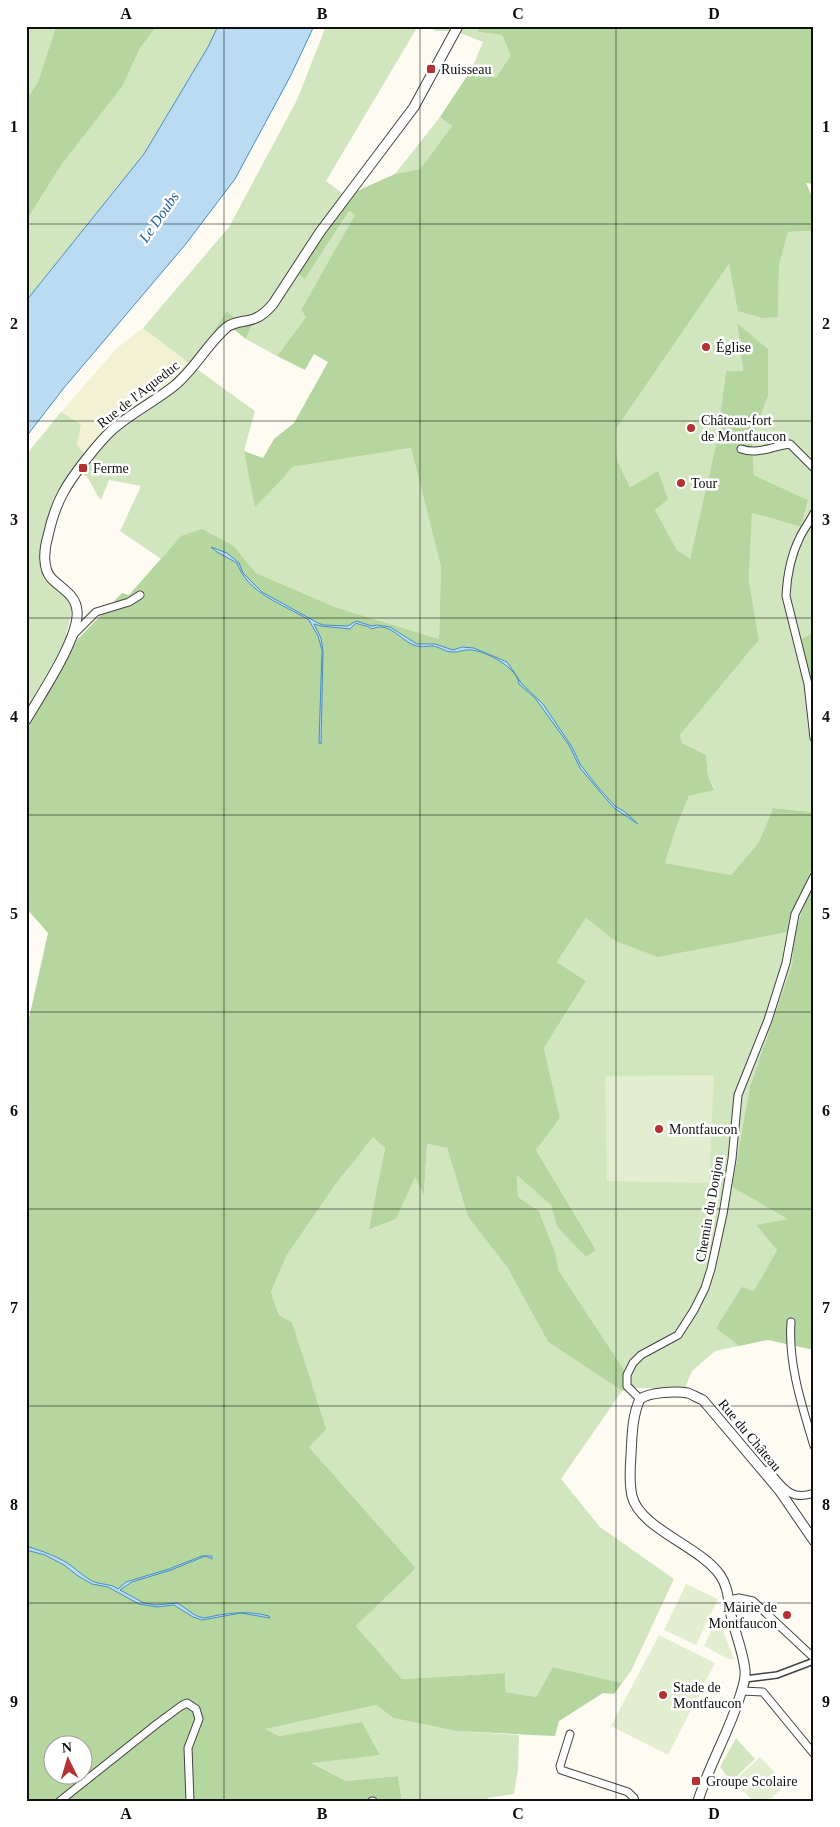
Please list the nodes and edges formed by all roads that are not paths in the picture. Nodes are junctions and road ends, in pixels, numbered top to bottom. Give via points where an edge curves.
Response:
1 (457, 28) edge
2 (741, 448) dead end
3 (814, 468) edge
4 (814, 513) edge
5 (140, 595) dead end
6 (73, 635) junction
7 (26, 720) edge
8 (814, 738) edge
9 (814, 876) edge
10 (791, 1322) dead end
11 (640, 1399) junction
12 (814, 1446) edge
13 (749, 1455) junction
14 (814, 1493) edge
15 (814, 1540) edge
16 (729, 1600) junction
17 (814, 1660) edge
18 (745, 1679) junction
19 (742, 1691) junction
20 (570, 1734) dead end
21 (814, 1754) edge
22 (60, 1801) edge
23 (190, 1801) edge
24 (635, 1801) edge
25 (698, 1801) edge

1 - 6 street, Rue de l'Aqueduc via 414,108 320,232 274,304 255,319 228,326 174,386 112,430 63,492 47,537 45,558 51,578 75,601 78,612
2 - 3 street via 755,452 790,444
4 - 8 street via 792,557 786,596 808,684
5 - 6 street via 129,602 96,612
6 - 7 street, Rue de l'Aqueduc
9 - 11 street, Chemin du Donjon via 796,914 786,963 768,1020 738,1095 732,1159 711,1269 694,1310 678,1335 641,1355 633,1363 627,1375 627,1386
10 - 12 street via 789,1344 793,1366
11 - 13 street, Rue du Château via 660,1393 687,1393 702,1400
11 - 16 street via 632,1432 630,1472 634,1503 653,1524 689,1547 720,1575
13 - 14 street via 756,1457 788,1493 795,1496
13 - 15 street, Rue du Château
16 - 17 street via 753,1601
16 - 18 street
17 - 18 street via 777,1675
18 - 19 street
19 - 21 street via 763,1692
19 - 25 street
20 - 24 street via 561,1770 628,1792
22 - 23 street via 187,1703 196,1708 198,1719 188,1748

